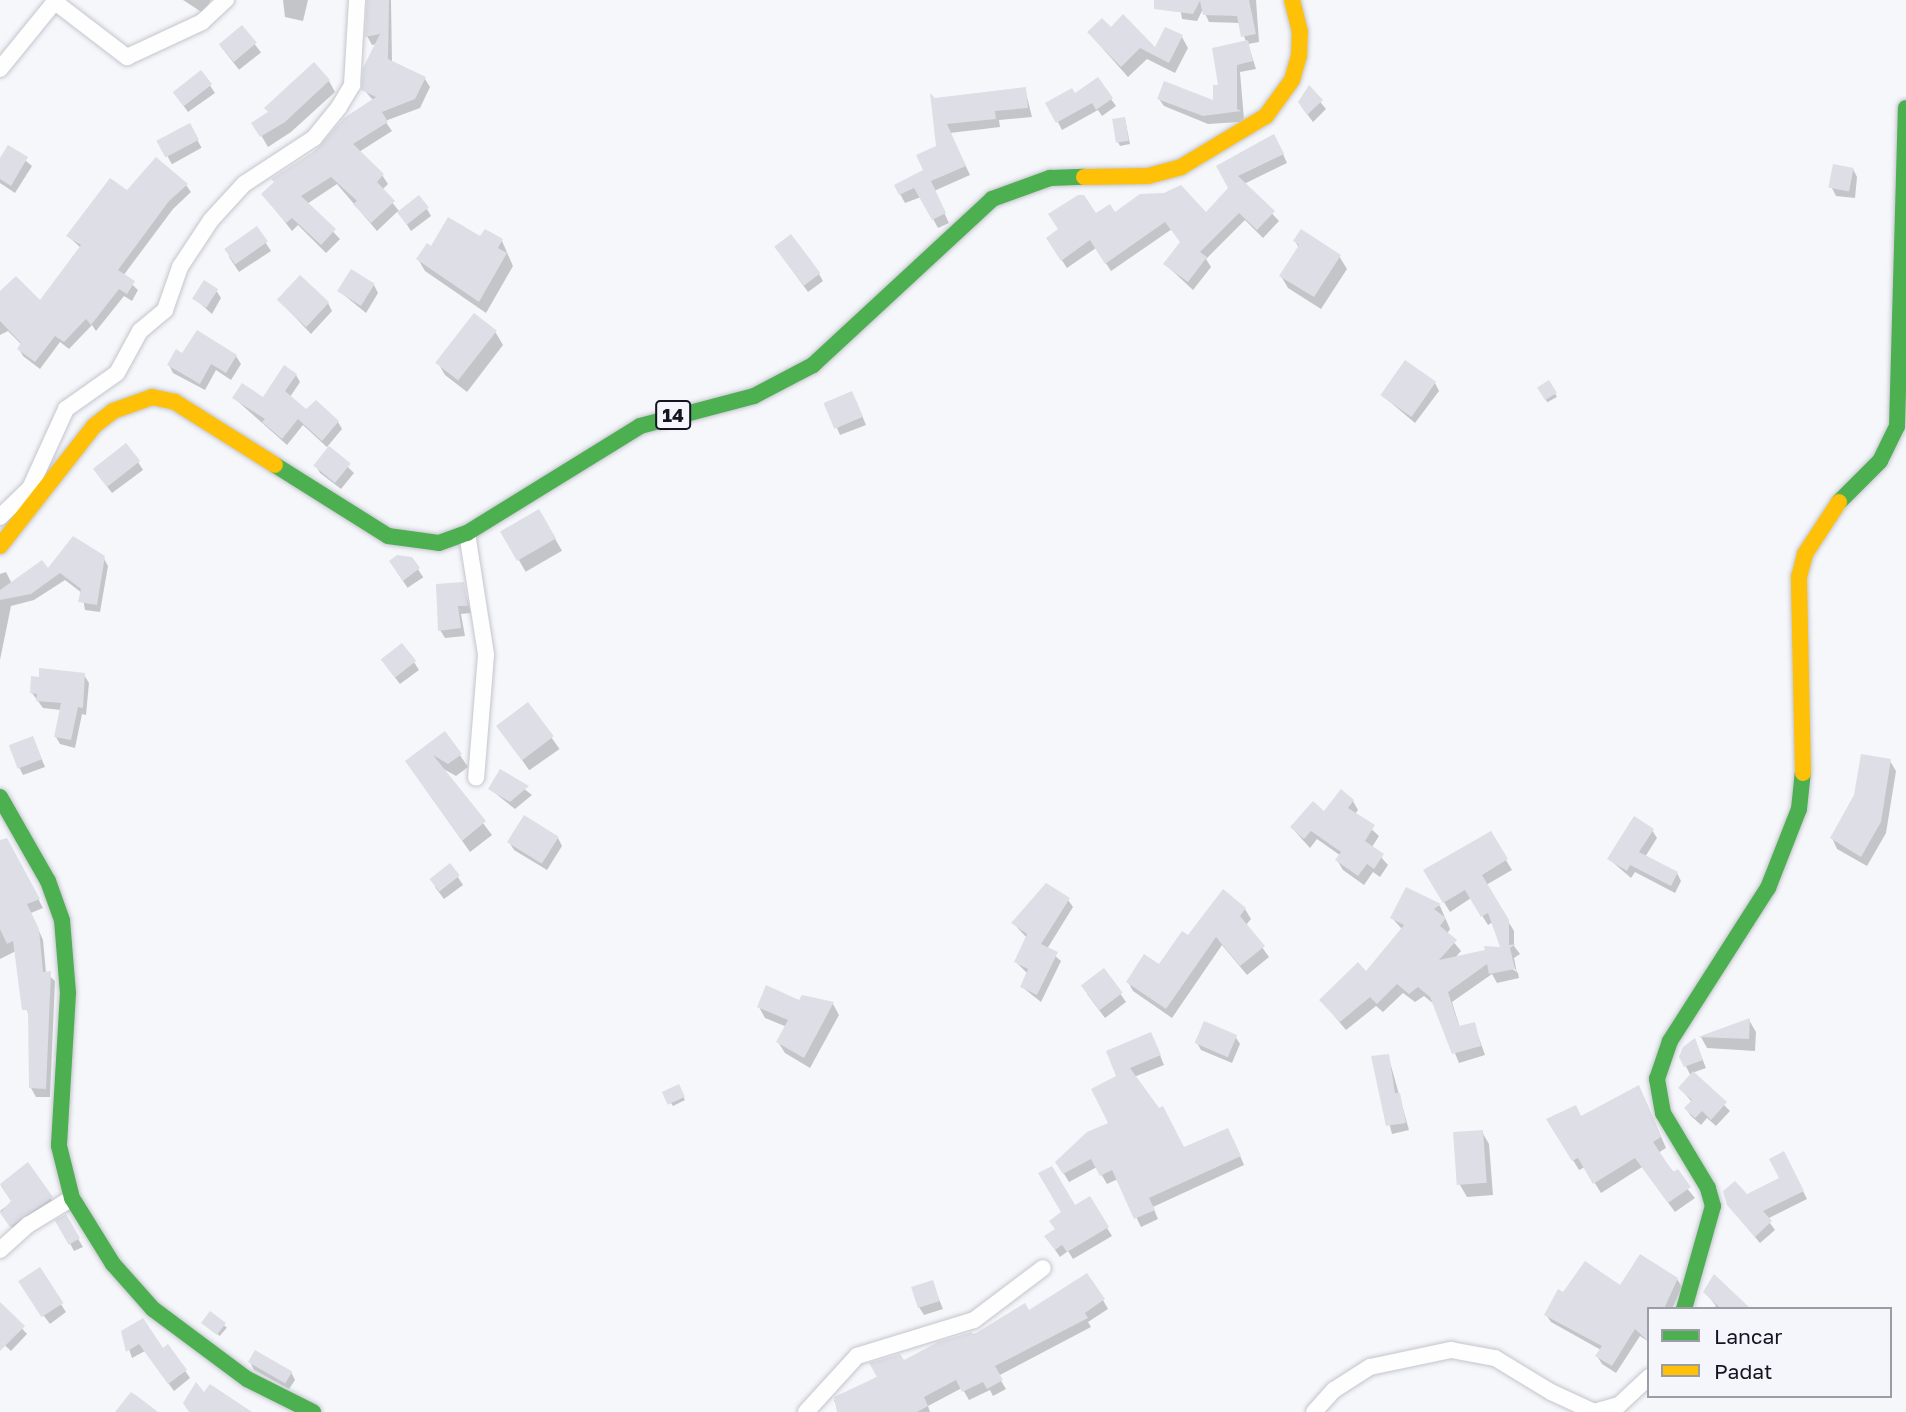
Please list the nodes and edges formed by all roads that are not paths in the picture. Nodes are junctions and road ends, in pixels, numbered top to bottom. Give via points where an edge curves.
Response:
1 (226, 0) edge
2 (357, 0) edge
3 (1292, 0) edge
4 (55, 1) edge
5 (0, 68) edge
6 (1906, 108) edge
7 (0, 517) edge
8 (467, 533) junction
9 (0, 546) edge
10 (476, 778) dead end
11 (0, 797) edge
12 (72, 1198) junction
13 (0, 1250) edge
14 (1044, 1268) dead end
15 (1685, 1307) edge
16 (1647, 1379) edge
17 (313, 1412) edge
18 (806, 1412) edge
19 (1314, 1412) edge

1 - 4 street via 202,22 127,57
2 - 7 street via 352,85 339,107 314,138 244,184 211,220 180,267 165,310 139,331 117,373 66,409 30,488
3 - 8 main road, 14 via 1300,32 1292,80 1266,116 1181,167 1148,176 1050,178 1000,195 813,365 754,396 640,426
4 - 5 street
6 - 15 main road via 1896,426 1880,461 1829,513 1805,554 1799,577 1803,786 1799,810 1768,888 1670,1041 1657,1079 1663,1113 1708,1188 1713,1206
8 - 9 main road, 14 via 439,543 388,536 175,402 152,397 113,411 94,426
8 - 10 street via 486,655
11 - 12 main road via 48,881 62,920 68,993 59,1146
12 - 13 street via 28,1224
12 - 17 main road via 113,1264 153,1308 247,1379
14 - 18 street via 974,1320 887,1343 857,1356
16 - 19 street via 1619,1405 1594,1412 1550,1392 1495,1358 1451,1350 1370,1367 1334,1390

